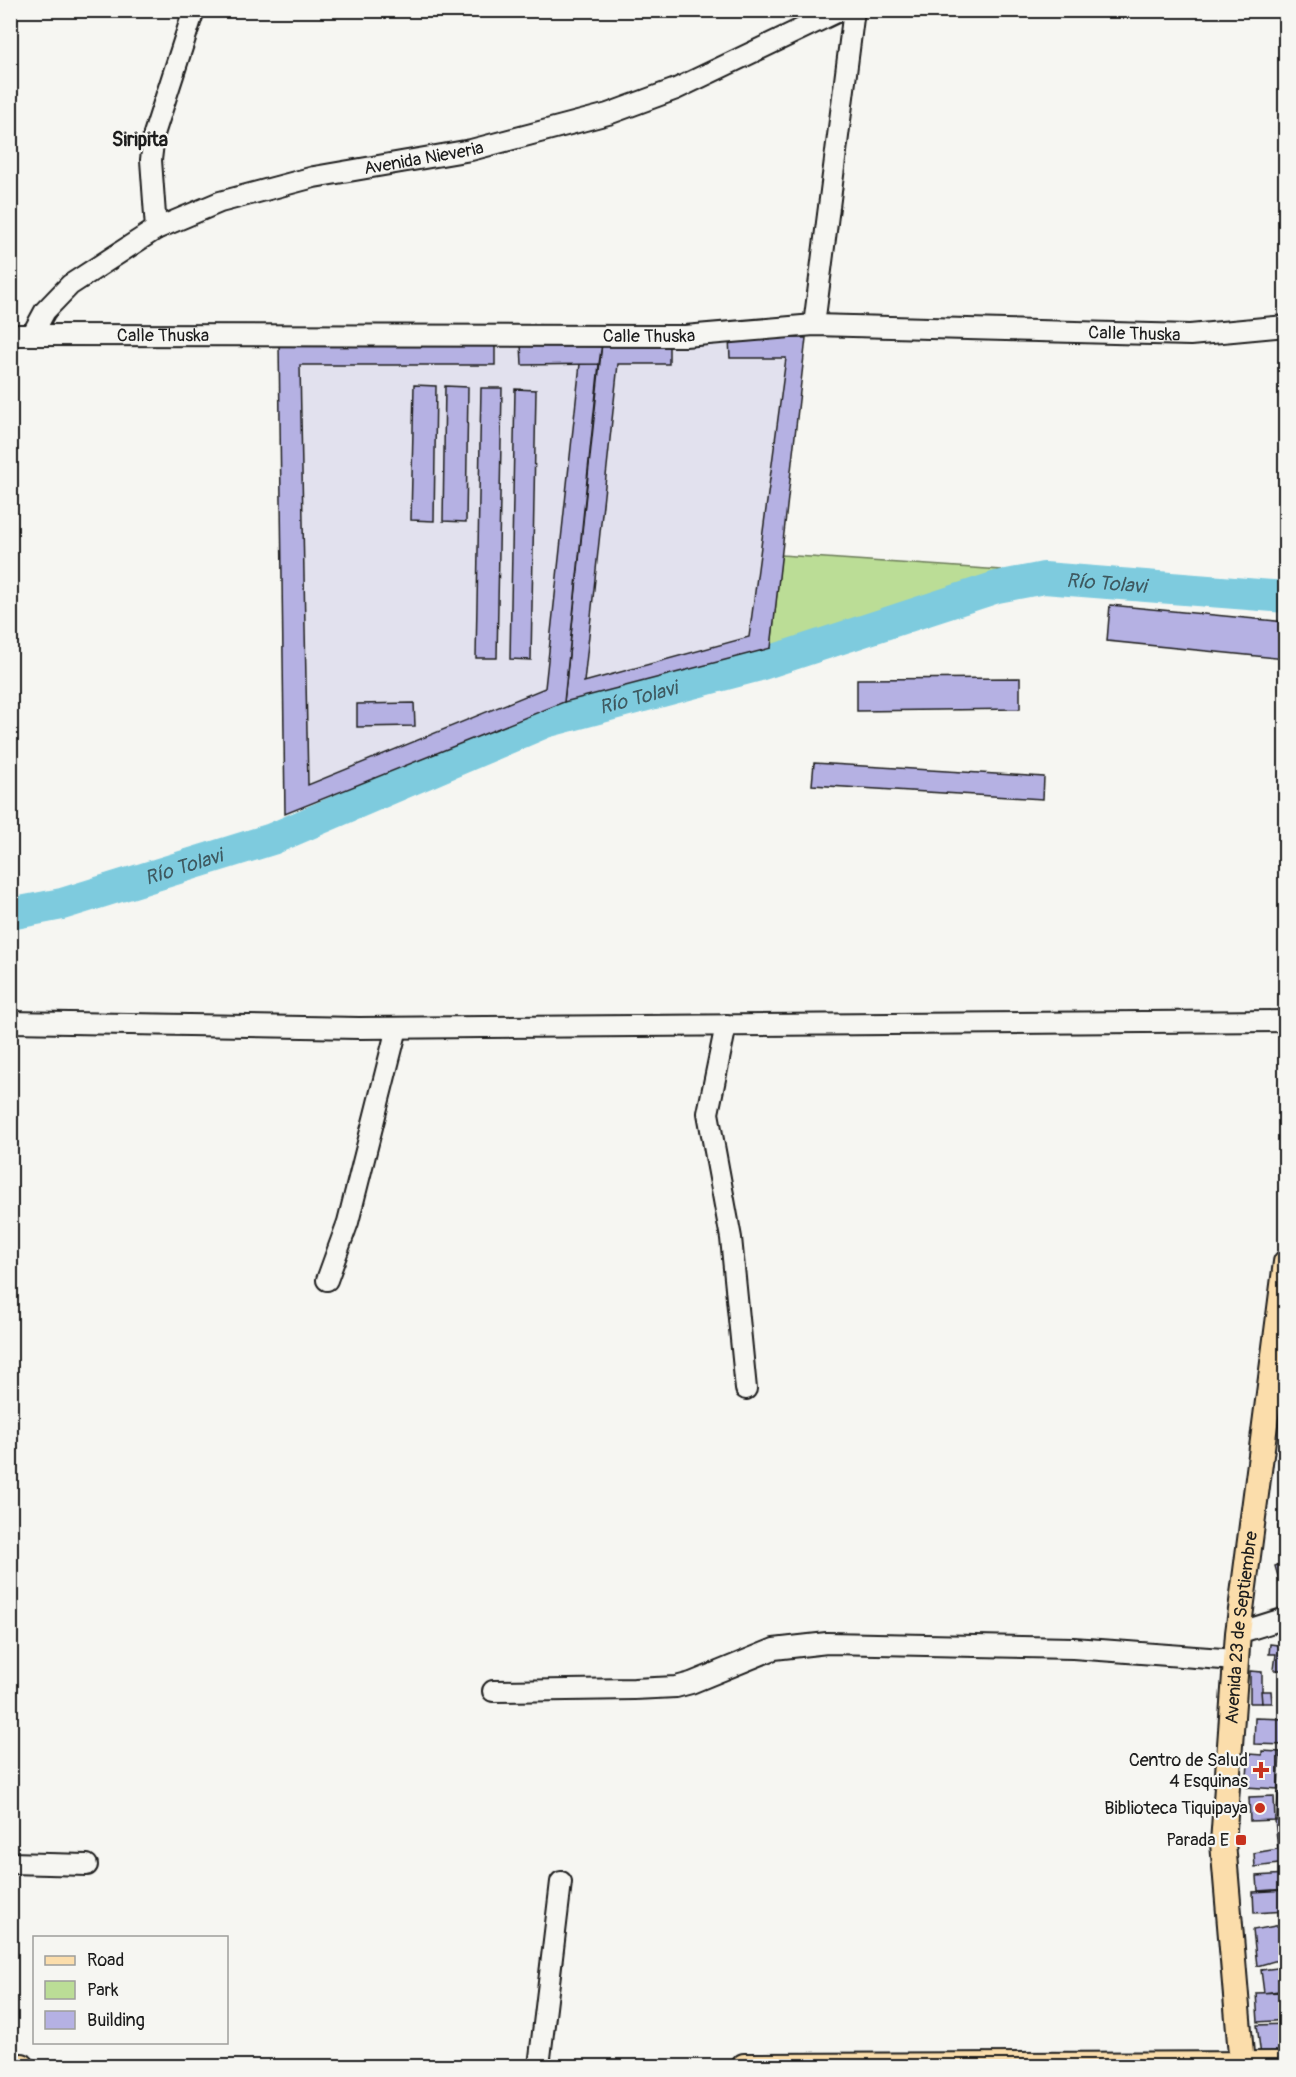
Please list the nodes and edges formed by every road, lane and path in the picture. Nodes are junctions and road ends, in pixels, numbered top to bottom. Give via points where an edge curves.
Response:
1 (194, 10) edge
2 (841, 10) edge
3 (854, 10) edge
4 (156, 229) junction
5 (814, 325) junction
6 (1286, 326) edge
7 (10, 335) edge
8 (32, 335) junction
9 (1286, 1021) edge
10 (10, 1022) edge
11 (726, 1025) junction
12 (397, 1028) junction
13 (1286, 1262) edge
14 (327, 1280) dead end
15 (746, 1389) dead end
16 (1286, 1618) edge
17 (1238, 1633) junction
18 (1236, 1660) junction
19 (493, 1691) dead end
20 (10, 1863) edge
21 (87, 1865) dead end
22 (561, 1882) dead end
23 (1286, 2064) edge
24 (1241, 2065) edge
25 (10, 2067) edge
26 (22, 2067) edge
27 (539, 2067) edge
28 (744, 2067) edge

1 - 4 street via 154,134 151,160
2 - 4 street, Avenida Nieveria via 676,89 608,114 471,150 314,177 220,202
3 - 5 street
4 - 8 street, Avenida Nieveria via 70,285 45,311
5 - 6 street, Calle Thuska via 1190,334
5 - 8 street, Calle Thuska via 685,336
7 - 8 street, Calle Thuska
9 - 11 street
10 - 12 street
11 - 12 street
11 - 15 street via 708,1113 731,1238
12 - 14 street via 348,1222
13 - 17 main road, Avenida 23 de Septiembre
16 - 17 street
17 - 18 main road, Avenida 23 de Septiembre
18 - 19 street via 1072,1648 827,1643 774,1649 676,1687
18 - 24 main road, Avenida 23 de Septiembre via 1223,1843
20 - 21 street
22 - 27 street
23 - 24 main road
24 - 28 main road
25 - 26 main road

